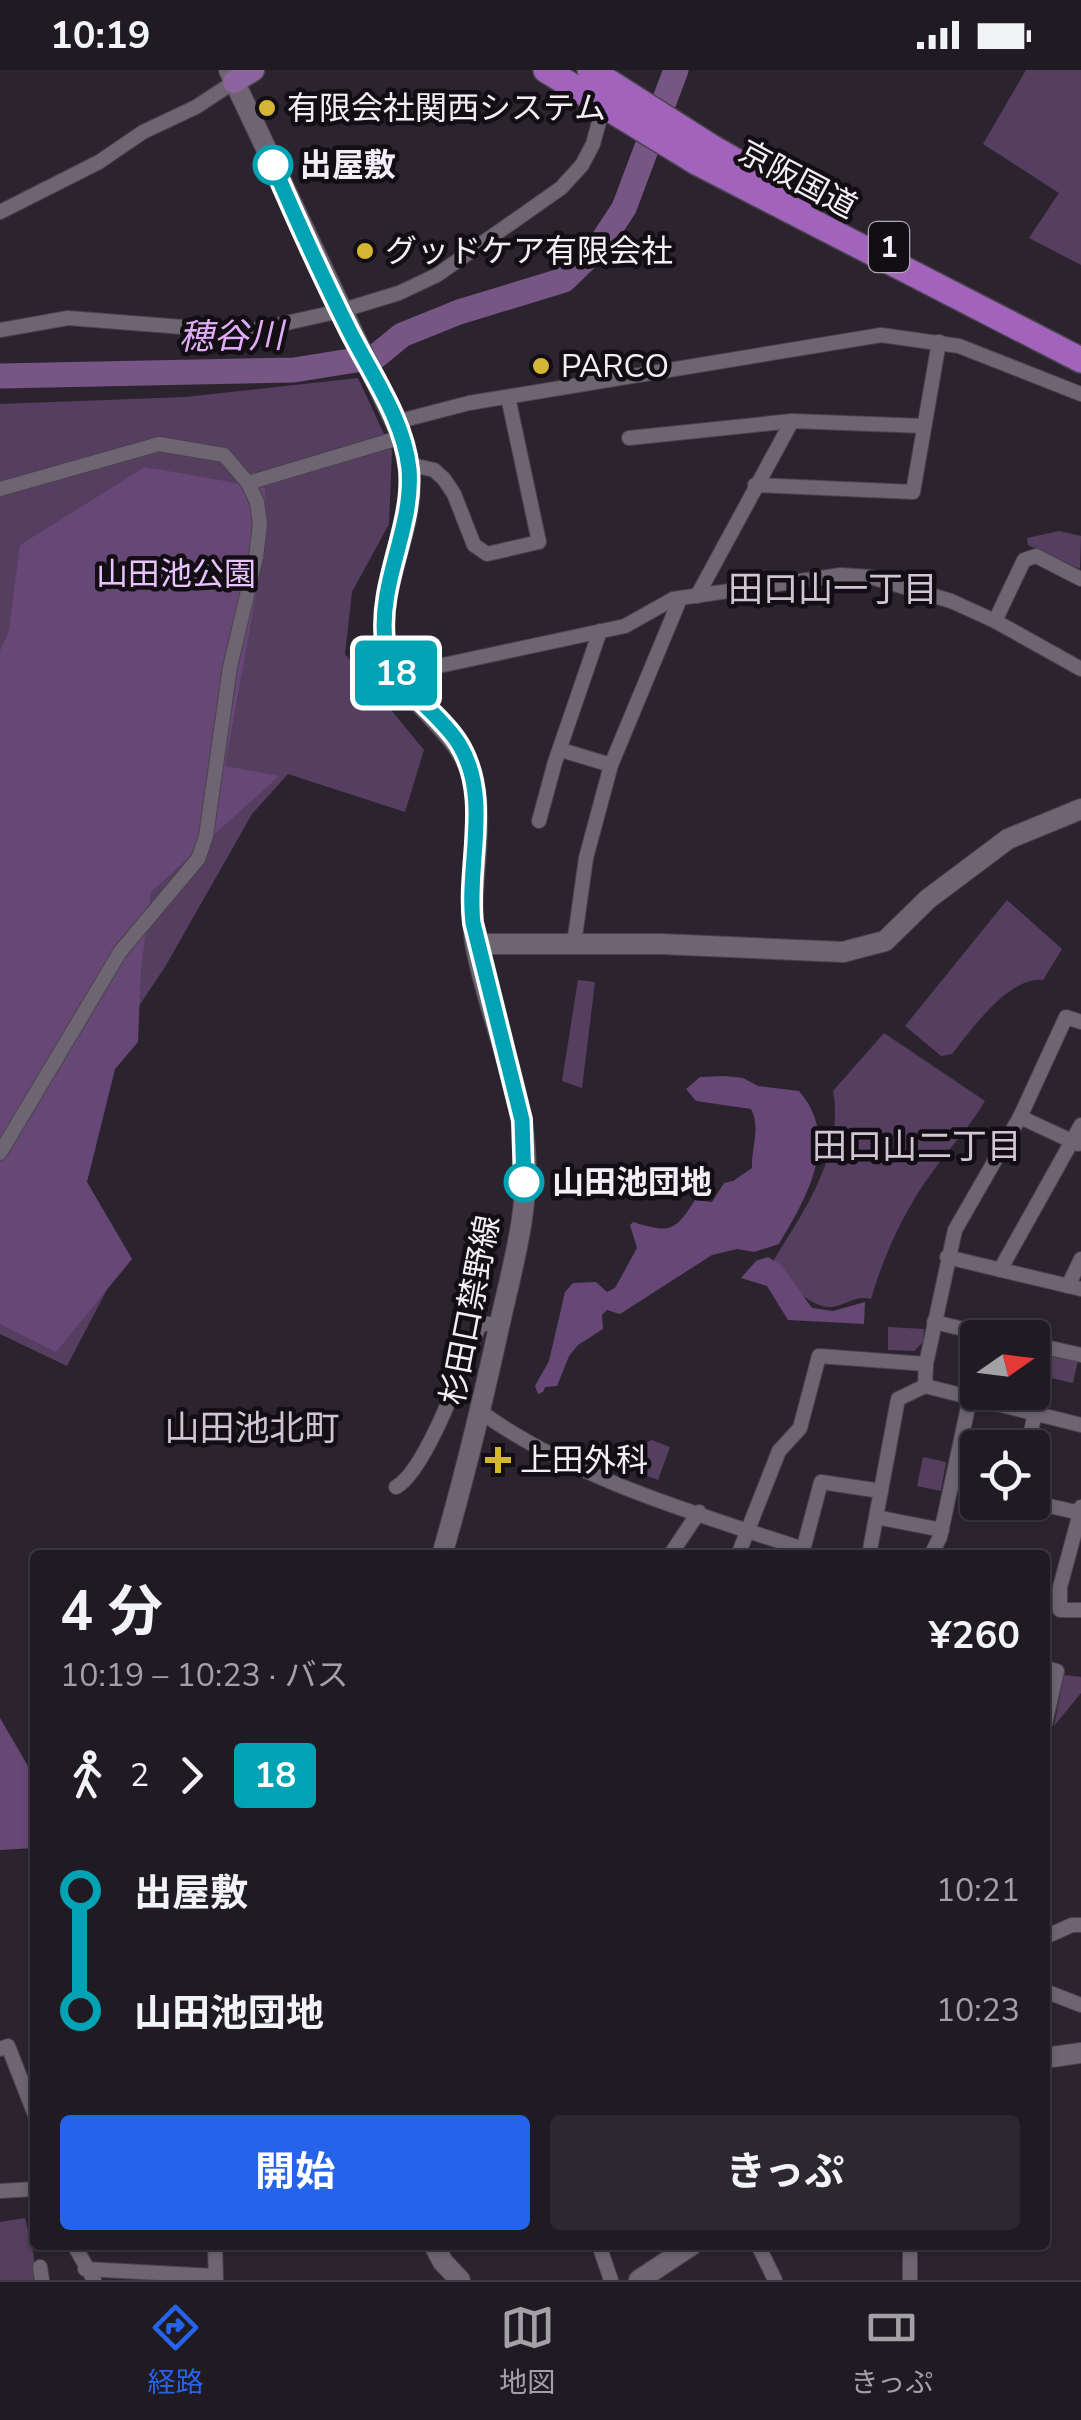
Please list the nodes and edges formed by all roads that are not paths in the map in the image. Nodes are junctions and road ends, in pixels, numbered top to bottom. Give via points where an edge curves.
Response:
1 (546, 70) edge
2 (239, 74) edge
3 (608, 88) edge
4 (700, 152) junction
5 (0, 212) edge
6 (344, 319) junction
7 (0, 330) edge
8 (938, 342) junction
9 (1081, 346) edge
10 (1081, 360) edge
11 (1081, 394) edge
12 (508, 397) junction
13 (792, 422) junction
14 (393, 424) junction
15 (924, 426) junction
16 (629, 438) dead end
17 (408, 464) junction
18 (248, 483) junction
19 (755, 485) junction
20 (0, 490) edge
21 (1081, 580) edge
22 (697, 596) junction
23 (680, 598) junction
24 (996, 622) junction
25 (600, 631) junction
26 (1081, 669) edge
27 (397, 674) junction
28 (562, 750) junction
29 (611, 765) junction
30 (1081, 809) edge
31 (540, 821) dead end
32 (476, 944) junction
33 (574, 944) junction
34 (1081, 1022) edge
35 (1020, 1117) junction
36 (1081, 1125) edge
37 (1077, 1143) edge
38 (0, 1153) edge
39 (947, 1257) junction
40 (1081, 1259) edge
41 (1000, 1270) junction
42 (1074, 1287) edge
43 (934, 1322) junction
44 (500, 1324) junction
45 (960, 1328) edge
46 (1050, 1348) edge
47 (1081, 1355) edge
48 (926, 1364) junction
49 (925, 1386) junction
50 (960, 1395) edge
51 (968, 1410) edge
52 (1019, 1410) edge
53 (481, 1412) junction
54 (1035, 1414) junction
55 (1081, 1425) edge
56 (1031, 1430) edge
57 (953, 1483) junction
58 (960, 1485) edge
59 (396, 1487) dead end
60 (881, 1490) junction
61 (1050, 1505) edge
62 (1080, 1510) edge
63 (699, 1512) junction
64 (876, 1518) junction
65 (942, 1530) junction
66 (749, 1531) junction
67 (443, 1550) edge
68 (673, 1550) edge
69 (740, 1550) edge
70 (797, 1550) edge
71 (803, 1550) edge
72 (870, 1550) edge
73 (933, 1550) edge
74 (1081, 1610) edge
75 (1050, 1669) edge
76 (1050, 1702) edge
77 (1081, 1925) edge
78 (1050, 1935) edge
79 (1050, 1993) edge
80 (1081, 2004) edge
81 (0, 2049) edge
82 (1081, 2053) edge
83 (1050, 2057) edge
84 (30, 2098) edge
85 (30, 2189) edge
86 (0, 2191) edge
87 (77, 2250) edge
88 (216, 2250) edge
89 (437, 2250) edge
90 (601, 2250) edge
91 (684, 2250) edge
92 (760, 2250) edge
93 (910, 2250) edge
94 (90, 2274) edge
95 (215, 2278) edge
96 (460, 2280) edge
97 (611, 2280) edge
98 (638, 2280) edge
99 (775, 2280) edge
100 (910, 2280) edge

1 - 3 highway, 京阪国道 / 1
2 - 5 street via 196,107
2 - 6 main road, 杉田口禁野線
3 - 4 highway, 京阪国道 / 1
3 - 6 street via 593,144 560,188 428,280
4 - 9 highway, 京阪国道 / 1
4 - 10 highway, 京阪国道 / 1
6 - 7 street via 246,332 68,318
6 - 14 main road, 杉田口禁野線
8 - 11 street
8 - 12 street via 881,335
8 - 15 street
12 - 14 street
12 - 17 street via 539,542 487,554 474,545 444,479
13 - 15 street
13 - 16 street
13 - 19 street
14 - 17 main road, 杉田口禁野線
14 - 18 street
15 - 19 street via 913,492
17 - 27 main road, 杉田口禁野線 via 410,491 385,600 385,640
18 - 20 street via 224,455 158,444
18 - 38 street via 260,524 256,556 198,859 120,952
19 - 22 street
21 - 24 street via 1036,556 1024,560
22 - 23 street
22 - 24 street via 841,575 871,577
23 - 25 street
23 - 29 street
24 - 26 street
25 - 27 street
25 - 28 street
27 - 32 main road, 杉田口禁野線 via 459,744 474,782 470,902
28 - 29 street
28 - 31 street
29 - 33 street via 586,858
30 - 33 main road via 1008,839 885,941 843,952
32 - 33 main road
32 - 44 main road, 杉田口禁野線 via 525,1154 521,1236
34 - 35 street via 1066,1017
35 - 37 street
35 - 39 street via 955,1230
36 - 37 street
37 - 41 street
39 - 41 street
39 - 43 street
40 - 42 street
41 - 42 street
43 - 45 street
43 - 48 street
44 - 53 main road, 杉田口禁野線
44 - 59 street via 480,1324 428,1445
46 - 47 street
48 - 49 street
48 - 66 street via 819,1356 800,1428 778,1450
49 - 50 street
49 - 60 street via 898,1399
51 - 57 street
52 - 54 street
53 - 63 street via 579,1465
53 - 67 main road, 杉田口禁野線
54 - 55 street
54 - 56 street
57 - 58 street
57 - 65 street
60 - 64 street
60 - 71 street via 820,1482
61 - 62 street
62 - 74 street via 1060,1610
63 - 66 street
63 - 68 street
64 - 65 street
64 - 72 street
65 - 73 street
66 - 69 street
66 - 70 street
75 - 76 street via 1057,1671
77 - 78 street
79 - 80 street
81 - 84 street via 8,2046
82 - 83 main road
85 - 86 street
87 - 94 street
88 - 95 street
89 - 96 main road
90 - 97 street
91 - 98 main road
92 - 99 street
93 - 100 street
94 - 95 street

